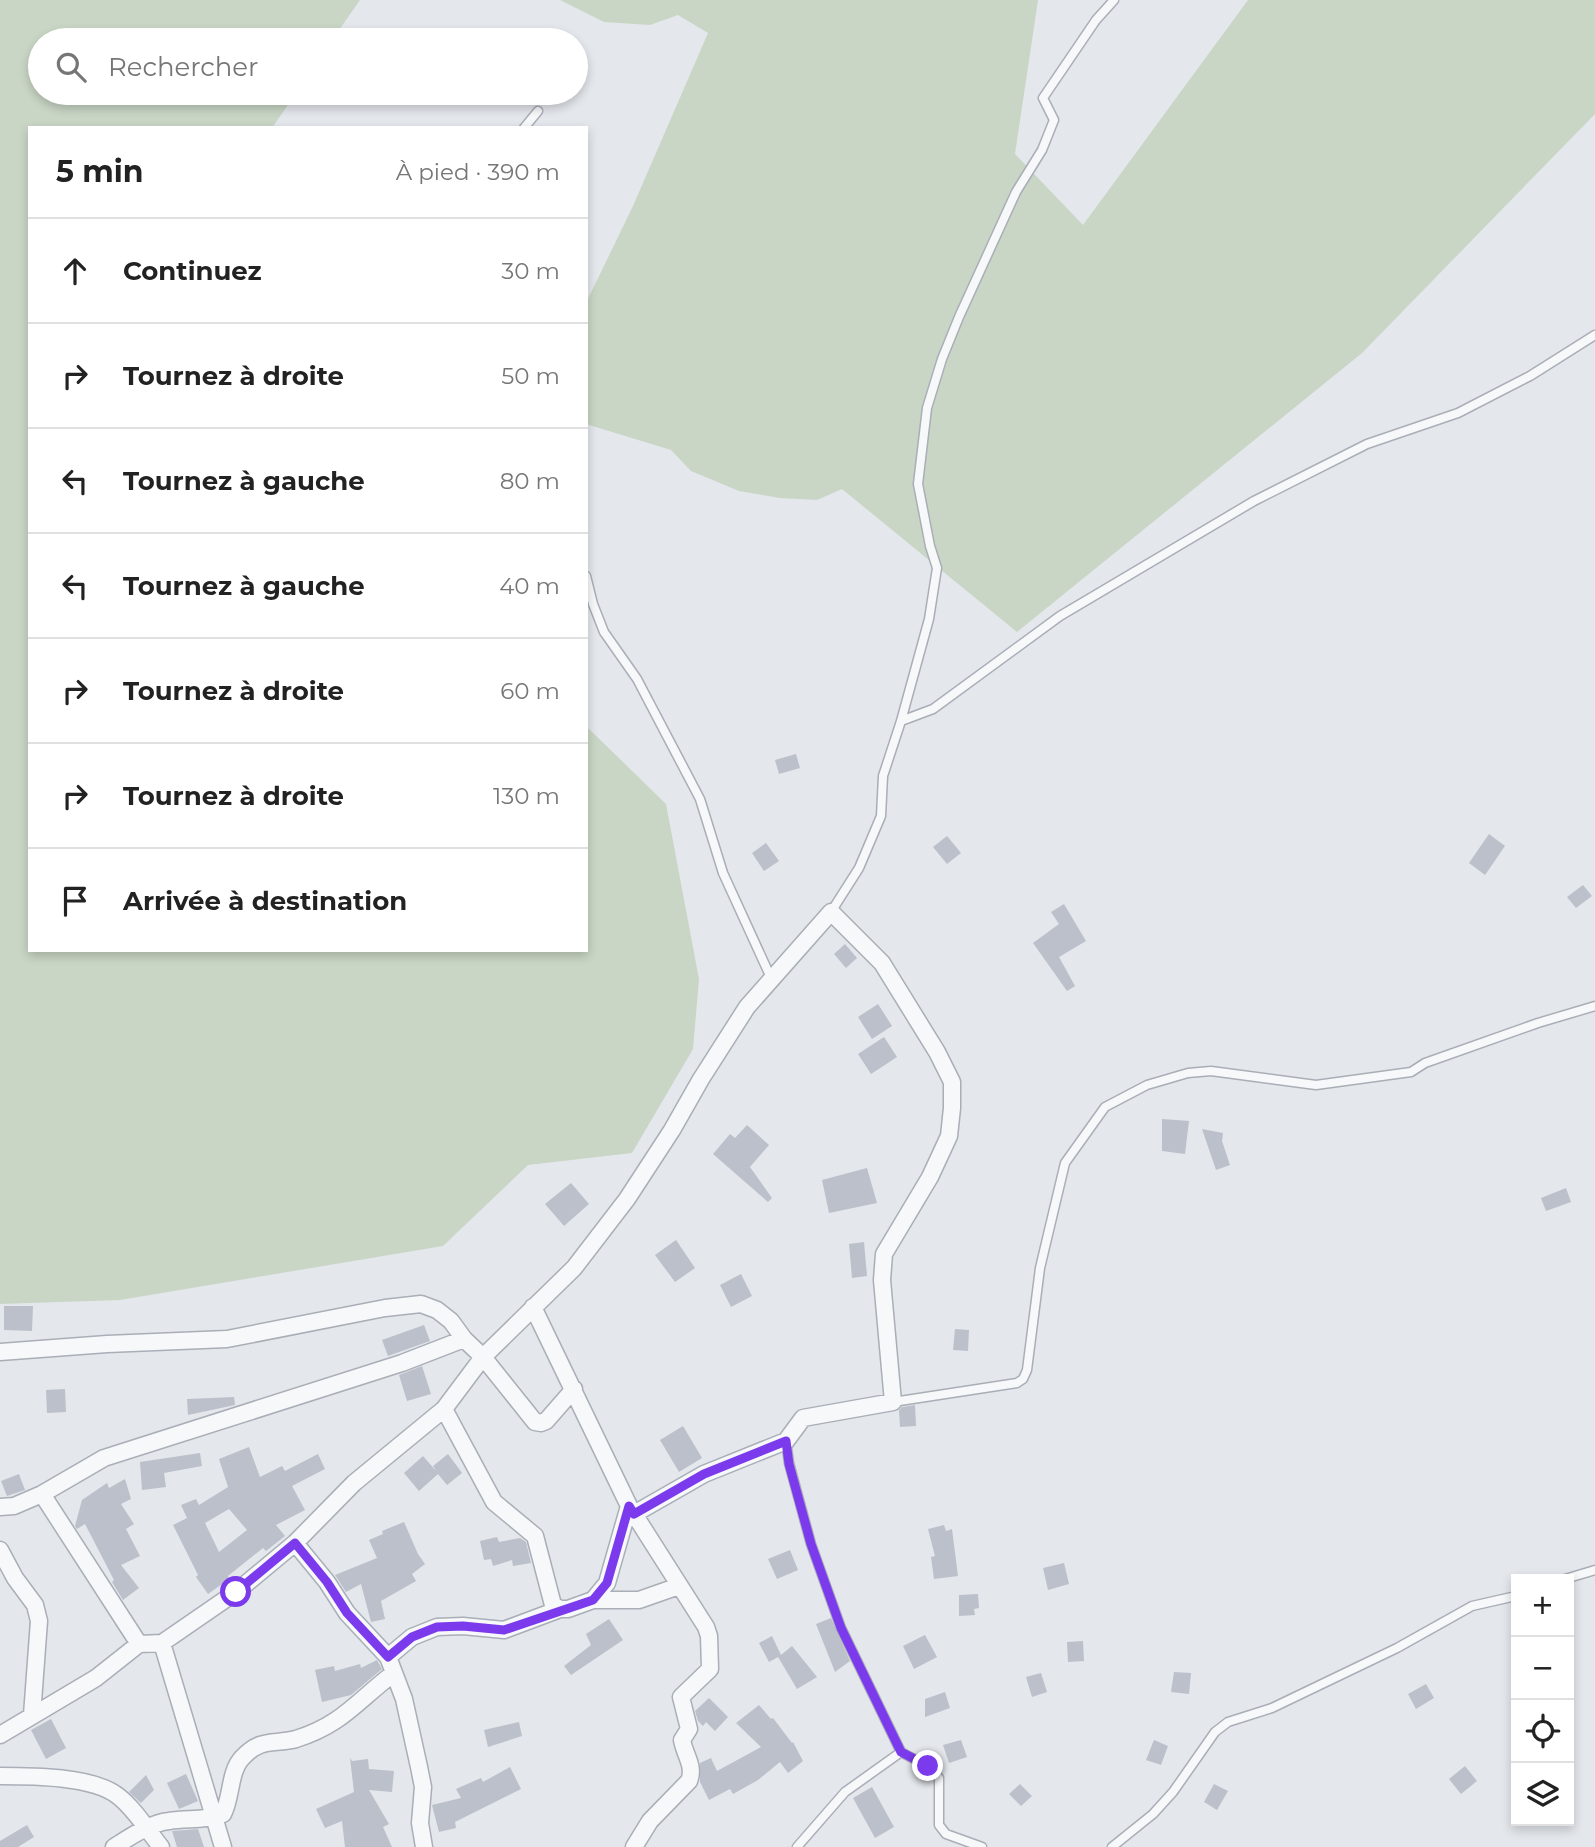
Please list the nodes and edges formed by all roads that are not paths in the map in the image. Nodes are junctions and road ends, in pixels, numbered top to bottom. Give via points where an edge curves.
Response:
1 (1114, 0) edge
2 (538, 111) dead end
3 (526, 126) edge
4 (1595, 335) edge
5 (588, 584) edge
6 (901, 721) junction
7 (831, 912) junction
8 (772, 979) junction
9 (1595, 1006) edge
10 (533, 1307) junction
11 (464, 1339) junction
12 (0, 1352) edge
13 (483, 1357) junction
14 (574, 1389) junction
15 (892, 1402) junction
16 (444, 1409) junction
17 (786, 1441) junction
18 (42, 1494) junction
19 (0, 1507) edge
20 (632, 1510) junction
21 (295, 1543) junction
22 (0, 1550) edge
23 (1595, 1570) edge
24 (1574, 1576) edge
25 (679, 1586) junction
26 (1511, 1597) edge
27 (593, 1600) junction
28 (560, 1609) junction
29 (162, 1643) junction
30 (139, 1644) junction
31 (388, 1657) junction
32 (394, 1673) junction
33 (32, 1715) junction
34 (0, 1735) edge
35 (901, 1752) junction
36 (0, 1776) edge
37 (215, 1817) junction
38 (147, 1829) junction
39 (114, 1847) edge
40 (161, 1847) edge
41 (223, 1847) edge
42 (424, 1847) edge
43 (634, 1847) edge
44 (797, 1847) edge
45 (982, 1847) edge
46 (1112, 1847) edge

1 - 6 lane via 1043,98 1054,120 958,317 927,408 918,484 937,568 922,649
2 - 3 lane
4 - 6 lane via 1458,413 1367,444 1254,501 1060,616 933,709
5 - 8 lane via 604,632 636,679 700,799 723,873
6 - 7 lane via 883,775 881,816 859,868
7 - 8 street
7 - 15 street via 882,963 951,1082 949,1136 884,1254
8 - 10 street via 747,1007 626,1199 574,1268
9 - 15 lane via 1411,1072 1316,1085 1211,1070 1147,1085 1105,1107 1065,1163 1040,1268 1023,1379 1017,1384
10 - 13 street
10 - 14 street
11 - 12 street via 452,1321 421,1304 227,1339
11 - 13 street
11 - 18 street via 104,1458
13 - 14 street via 535,1422 546,1422
13 - 16 street
14 - 20 street
15 - 17 street via 803,1418
16 - 21 street via 354,1483
16 - 28 street via 494,1502 535,1536 553,1605
17 - 20 street
17 - 35 lane via 811,1544 841,1628
18 - 19 street
18 - 30 street
20 - 25 street
20 - 27 street via 607,1583
21 - 29 street via 236,1592
21 - 31 street via 347,1613
22 - 33 street via 35,1605 39,1621
23 - 24 lane
25 - 27 street via 639,1600
25 - 43 street via 706,1627 711,1665 681,1697 689,1729 682,1741 692,1767 689,1782 650,1821
26 - 46 lane via 1472,1606 1272,1708 1228,1722 1215,1732 1153,1814
27 - 28 street
28 - 31 street via 504,1630 437,1627 412,1637
29 - 30 street
29 - 37 street
30 - 33 street via 96,1678
31 - 32 street
32 - 37 street via 339,1721 298,1738 256,1746 240,1759 228,1804 223,1814
32 - 42 street via 404,1699 422,1787
33 - 34 street
35 - 44 lane via 845,1792
35 - 45 lane via 928,1766 939,1779 939,1825 946,1834
36 - 38 street via 73,1779 107,1790 122,1799
37 - 38 street via 168,1821
37 - 41 street
38 - 39 street
38 - 40 street

